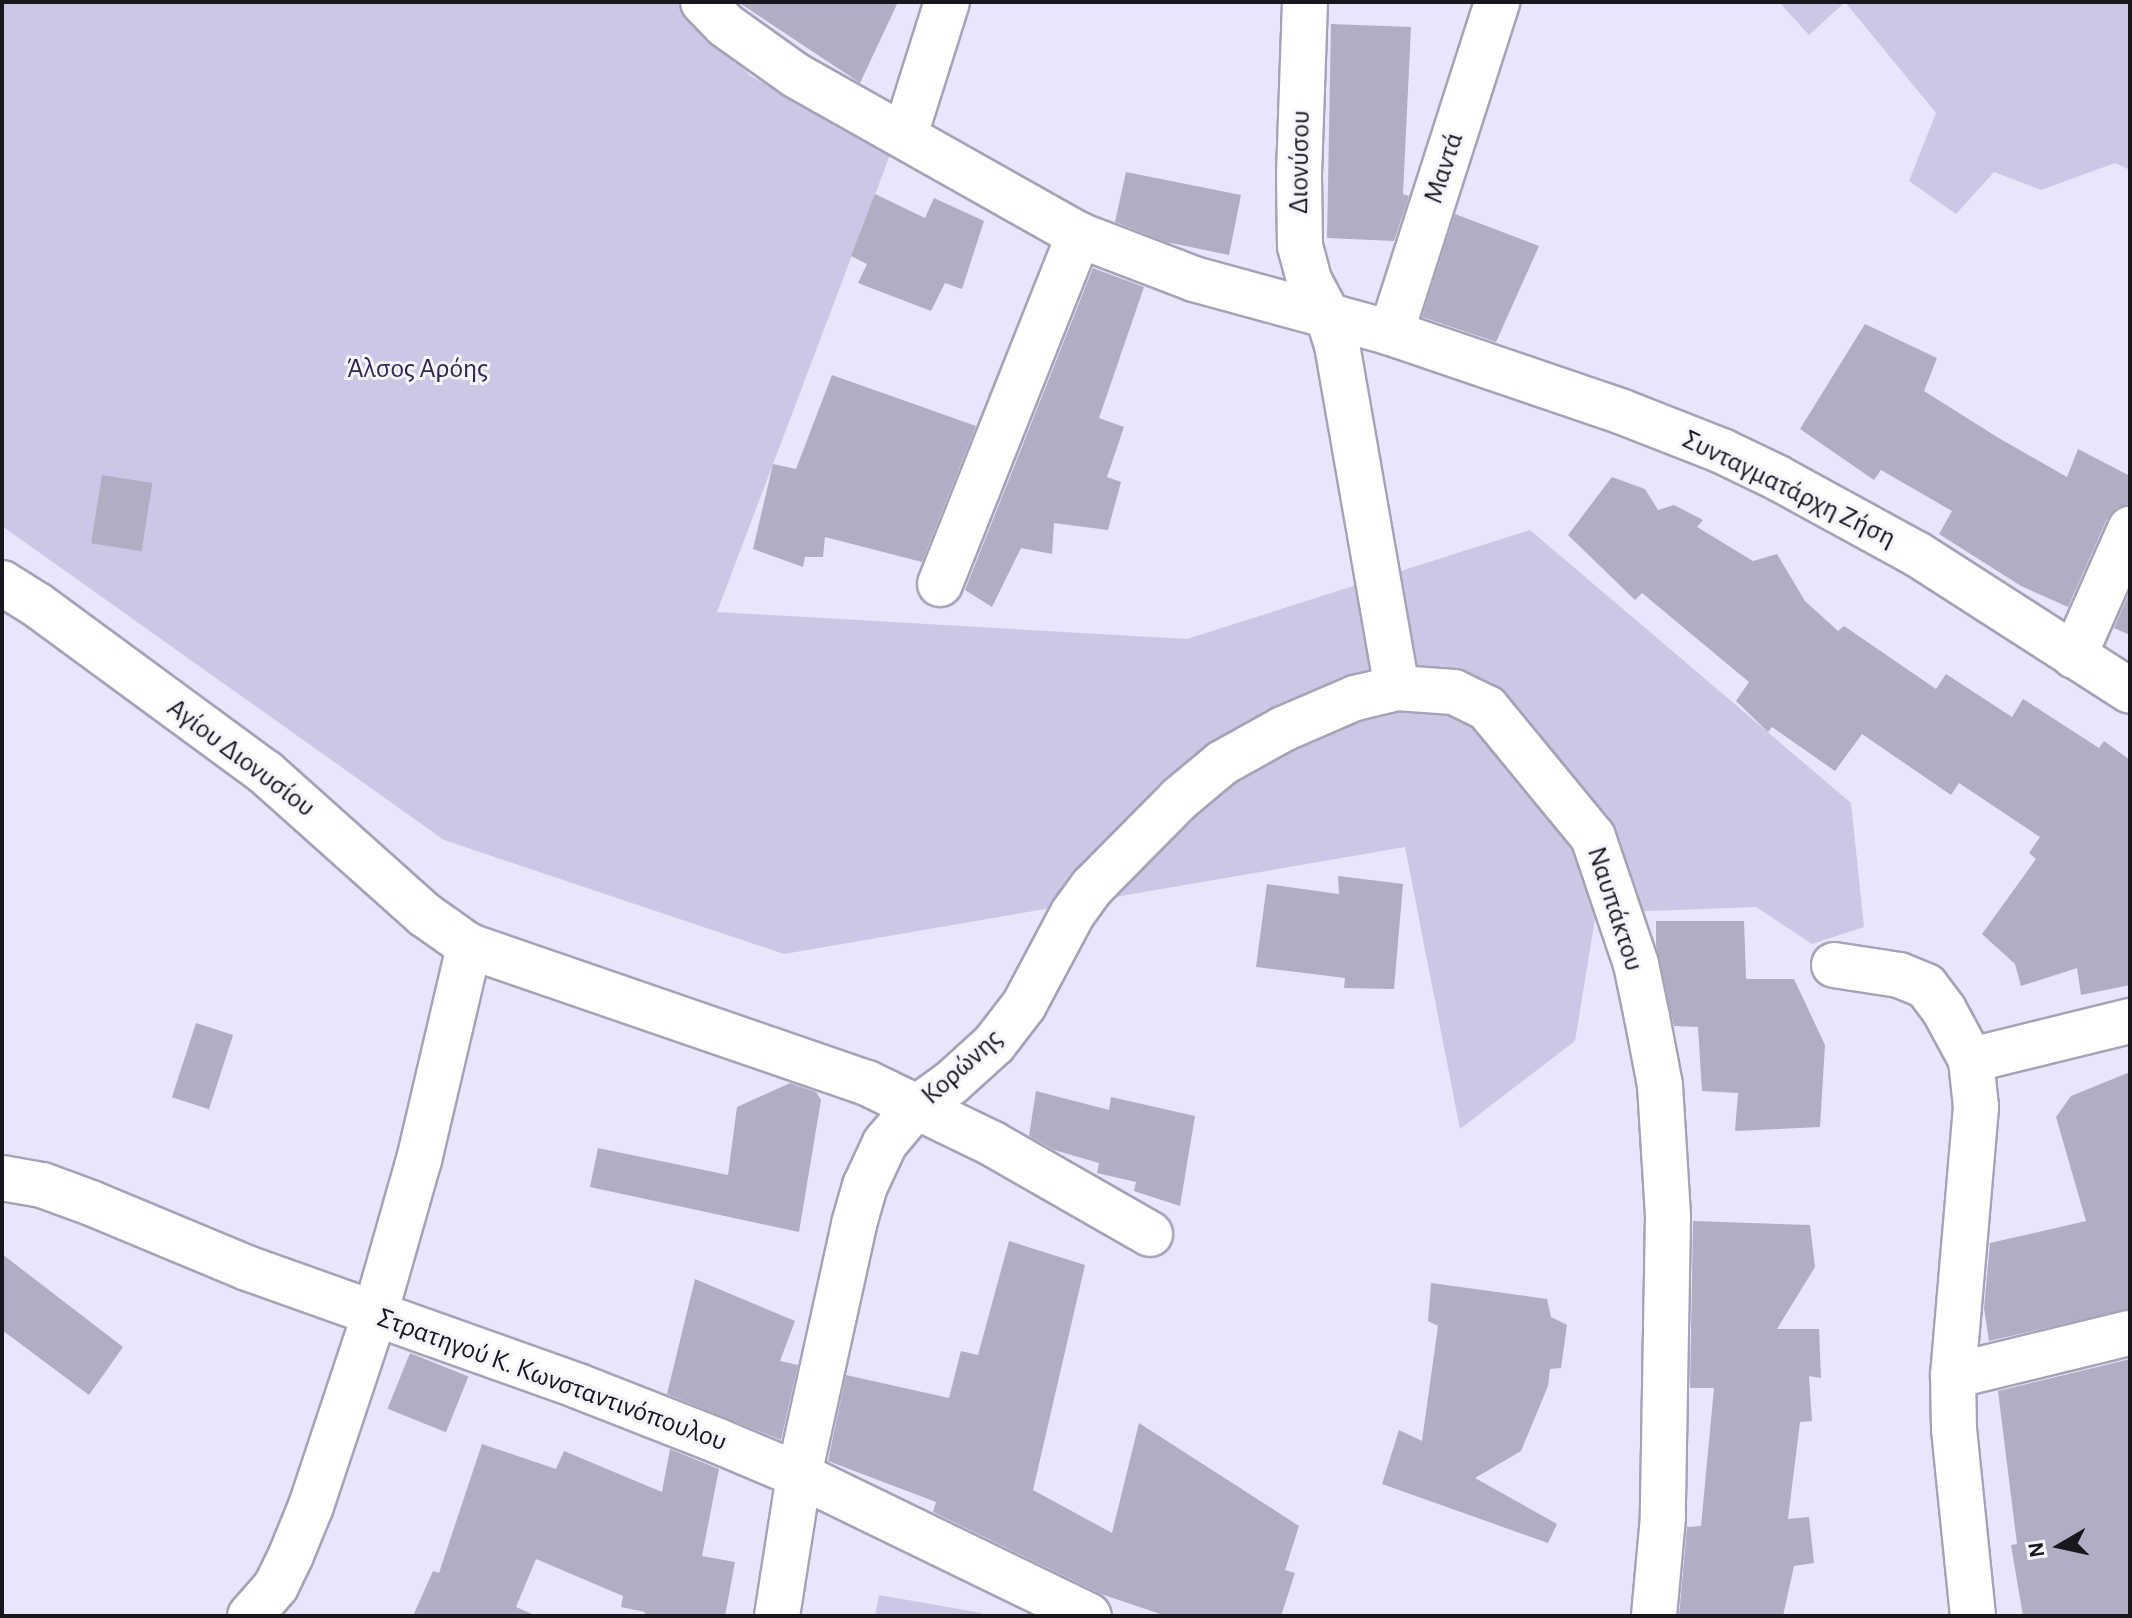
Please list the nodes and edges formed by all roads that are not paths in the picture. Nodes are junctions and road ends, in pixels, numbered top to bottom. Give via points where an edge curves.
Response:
1 (703, 2) edge
2 (947, 2) edge
3 (1305, 2) edge
4 (1497, 2) edge
5 (905, 135) junction
6 (1079, 235) junction
7 (1328, 316) junction
8 (1391, 333) junction
9 (2130, 529) edge
10 (2, 583) edge
11 (940, 584) dead end
12 (2074, 656) junction
13 (1397, 688) junction
14 (2130, 691) edge
15 (469, 946) junction
16 (1834, 965) dead end
17 (2130, 1021) edge
18 (1971, 1060) junction
19 (920, 1106) junction
20 (2, 1178) edge
21 (1150, 1234) dead end
22 (375, 1314) junction
23 (2130, 1333) edge
24 (1953, 1376) junction
25 (799, 1475) junction
26 (250, 1616) edge
27 (777, 1616) edge
28 (1089, 1616) edge
29 (1654, 1616) edge
30 (1973, 1616) edge

1 - 5 street, Συνταγματάρχη Ζήση via 767,58
2 - 5 street
3 - 7 street, Διονύσου via 1299,234 1305,268
4 - 8 street, Μαντά
5 - 6 street, Συνταγματάρχη Ζήση
6 - 7 street, Συνταγματάρχη Ζήση via 1194,279
6 - 11 street
7 - 8 street, Συνταγματάρχη Ζήση
7 - 13 street via 1372,530
8 - 12 street, Συνταγματάρχη Ζήση via 1620,411 1778,478 1917,554
9 - 12 street
10 - 15 street, Αγίου Διονυσίου via 265,772 425,915
12 - 14 street, Συνταγματάρχη Ζήση
13 - 19 street, Κορώνης via 1355,698 1283,729 1222,763 1179,799 1092,887 1024,1005 994,1044
13 - 29 street, Ναυπάκτου via 1454,692 1487,708 1593,837 1636,964 1661,1100 1668,1216 1663,1517
15 - 19 street, Αγίου Διονυσίου via 806,1059
15 - 22 street via 419,1160
16 - 18 street via 1899,975 1926,986
17 - 18 street
18 - 24 street via 1976,1107
19 - 21 street, Αγίου Διονυσίου
19 - 25 street, Κορώνης via 894,1129 865,1186
20 - 22 street, Στρατηγού Κ. Κωνσταντινόπουλου via 42,1185
22 - 25 street, Στρατηγού Κ. Κωνσταντινόπουλου via 578,1386
22 - 26 street via 291,1555 276,1586
23 - 24 street
24 - 30 street
25 - 27 street, Κορώνης
25 - 28 street, Στρατηγού Κ. Κωνσταντινόπουλου

